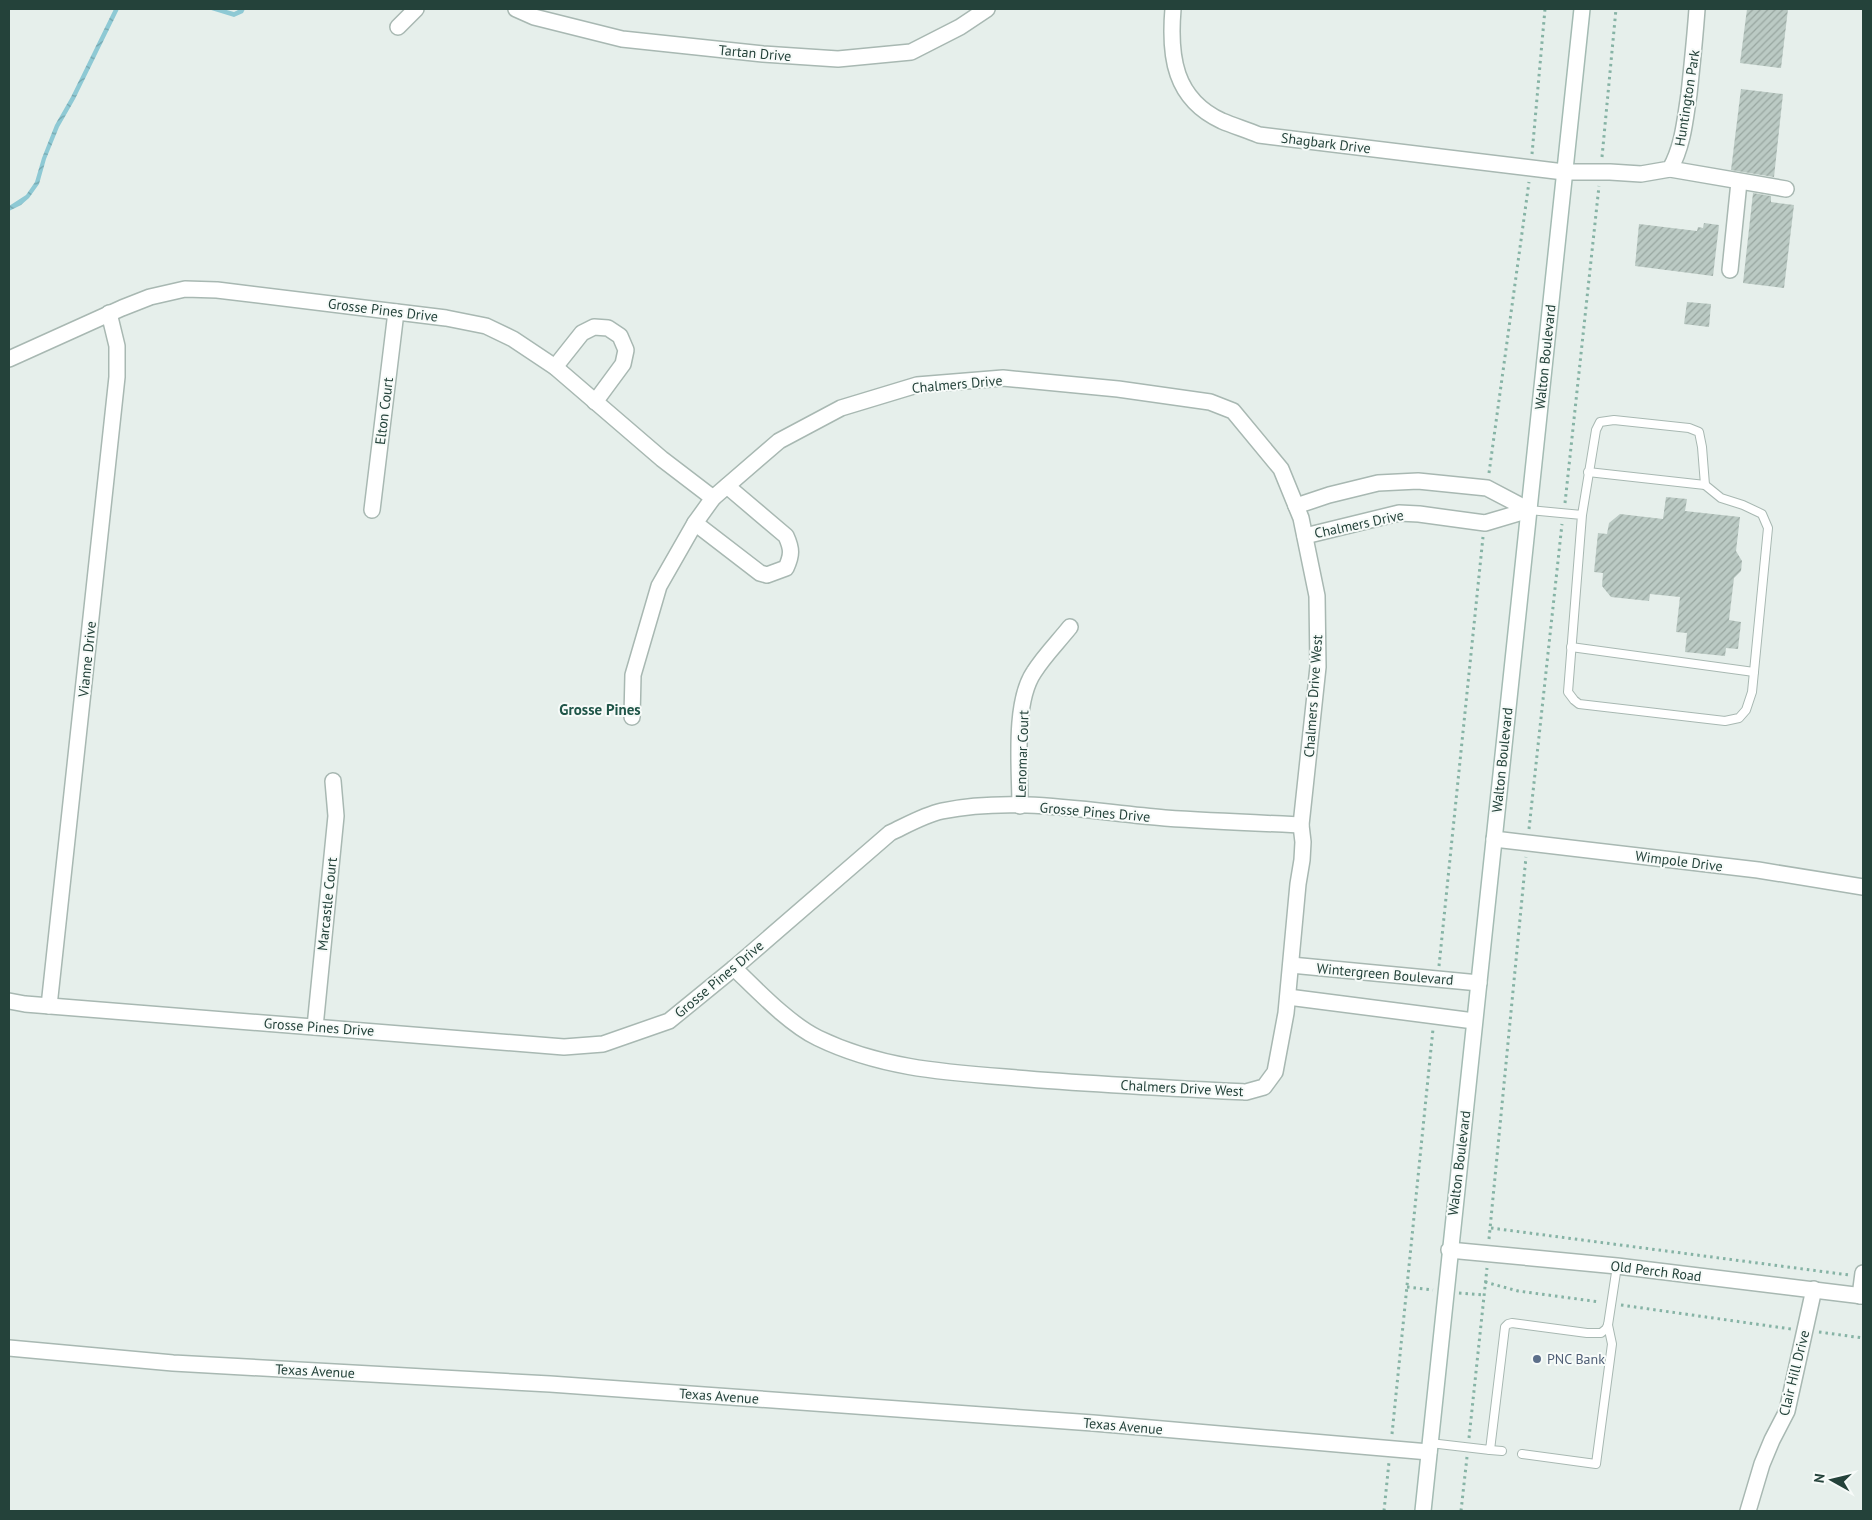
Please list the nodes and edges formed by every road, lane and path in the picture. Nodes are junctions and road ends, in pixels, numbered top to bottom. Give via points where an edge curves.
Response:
1 (416, 9) edge
2 (516, 9) edge
3 (987, 9) edge
4 (1173, 9) edge
5 (1545, 9) edge
6 (1582, 9) edge
7 (1616, 9) edge
8 (1697, 9) edge
9 (398, 27) dead end
10 (1531, 168) junction
11 (1670, 169) junction
12 (1564, 172) junction
13 (1600, 172) junction
14 (1739, 182) junction
15 (1786, 189) dead end
16 (1730, 270) dead end
17 (396, 312) junction
18 (109, 313) junction
19 (9, 359) edge
20 (555, 367) junction
21 (595, 402) junction
22 (1588, 472) junction
23 (1705, 485) junction
24 (727, 486) junction
25 (1487, 488) junction
26 (713, 498) junction
27 (372, 510) dead end
28 (1529, 510) junction
29 (1298, 512) junction
30 (1563, 514) junction
31 (1582, 515) junction
32 (695, 523) junction
33 (1485, 523) junction
34 (1305, 536) junction
35 (1070, 627) dead end
36 (1572, 647) junction
37 (1754, 672) junction
38 (632, 717) dead end
39 (333, 781) dead end
40 (1020, 806) junction
41 (1301, 825) junction
42 (1494, 839) junction
43 (1528, 843) junction
44 (1863, 887) edge
45 (1291, 965) junction
46 (734, 968) junction
47 (1437, 979) junction
48 (1479, 983) junction
49 (1288, 997) junction
50 (9, 1002) edge
51 (49, 1006) junction
52 (1434, 1015) junction
53 (1474, 1020) junction
54 (314, 1027) junction
55 (1490, 1228) junction
56 (1449, 1250) junction
57 (1488, 1254) junction
58 (1617, 1266) junction
59 (1833, 1273) dead end
60 (1863, 1273) edge
61 (1485, 1282) junction
62 (1814, 1289) junction
63 (1862, 1296) edge
64 (1611, 1304) junction
65 (1608, 1325) junction
66 (1785, 1328) dead end
67 (1823, 1332) dead end
68 (1863, 1338) edge
69 (9, 1348) edge
70 (1429, 1447) junction
71 (1468, 1447) junction
72 (1390, 1448) junction
73 (1490, 1450) junction
74 (1502, 1451) dead end
75 (1522, 1454) dead end
76 (1384, 1511) edge
77 (1422, 1511) edge
78 (1461, 1511) edge
79 (1748, 1511) edge

1 - 9 street
2 - 3 street, Tartan Drive via 534,17 622,40 838,59 911,52
4 - 10 street, Shagbark Drive via 1171,39 1181,83 1195,103 1220,120 1259,135
5 - 10 path
6 - 12 street, Walton Boulevard
7 - 13 path
8 - 11 street, Huntington Park via 1684,128 1677,157
10 - 12 street, Shagbark Drive
10 - 25 path
11 - 13 street via 1641,174
11 - 14 street
12 - 13 street
12 - 28 street, Walton Boulevard
13 - 30 path
14 - 15 street
14 - 16 street
17 - 18 street, Grosse Pines Drive via 217,290 185,290 150,297
17 - 20 street, Grosse Pines Drive via 486,326 513,339
17 - 27 street, Elton Court
18 - 19 street, Grosse Pines Drive
18 - 51 street, Vianne Drive via 117,346 117,386
20 - 21 street, Grosse Pines Drive
20 - 21 street via 582,333 594,327 608,328 620,336 626,350 622,364
21 - 26 street, Grosse Pines Drive
22 - 23 lane
22 - 23 lane via 1600,422 1614,420 1689,428 1698,432
22 - 31 lane
23 - 37 lane via 1721,498 1762,514 1768,528
24 - 26 street, Chalmers Drive
24 - 29 street, Chalmers Drive via 779,441 841,408 917,384 1003,378 1210,402 1232,411 1281,469
24 - 32 street via 786,536 791,558 786,568 767,575 760,573
25 - 28 street
25 - 29 street via 1418,481 1378,483 1329,495
26 - 32 street, Chalmers Drive
28 - 30 lane
28 - 33 street, Chalmers Drive
28 - 42 street, Walton Boulevard
29 - 34 street, Chalmers Drive West
30 - 31 lane
30 - 43 path
31 - 36 lane
32 - 38 street, Chalmers Drive via 659,586 633,675
33 - 34 street, Chalmers Drive via 1399,513
33 - 47 path
34 - 41 street, Chalmers Drive West via 1318,596 1318,667
35 - 40 street, Lenomar Court via 1033,673 1024,696 1020,731
36 - 37 lane
36 - 37 lane via 1568,692 1579,704 1725,721 1739,718 1746,710
39 - 54 street, Marcastle Court via 336,816
40 - 41 street, Grosse Pines Drive
40 - 46 street, Grosse Pines Drive via 998,804 942,811 890,833
41 - 45 street, Chalmers Drive West via 1302,860
42 - 43 street, Wimpole Drive
42 - 48 street, Walton Boulevard
43 - 44 street, Wimpole Drive via 1758,870
43 - 55 path
45 - 47 street, Wintergreen Boulevard
45 - 49 street, Chalmers Drive West
46 - 49 street, Chalmers Drive West via 783,1014 816,1038 864,1058 932,1071 1033,1080 1246,1092 1264,1087 1275,1072
46 - 54 street, Grosse Pines Drive via 669,1020 603,1044 564,1046
47 - 48 street, Wintergreen Boulevard
48 - 53 street, Walton Boulevard
49 - 52 street
50 - 51 street, Grosse Pines Drive
51 - 54 street, Grosse Pines Drive
52 - 53 street
52 - 72 path
53 - 56 street, Walton Boulevard
55 - 57 path
55 - 59 path
56 - 57 street, Old Perch Road
56 - 70 street, Walton Boulevard
57 - 58 street, Old Perch Road
57 - 61 path
58 - 62 street, Old Perch Road
58 - 64 lane
60 - 63 street
61 - 64 path
61 - 71 path
62 - 63 street, Old Perch Road
62 - 79 street, Clair Hill Drive via 1787,1411 1762,1464
64 - 65 lane
64 - 66 path
65 - 73 lane via 1601,1333 1587,1333 1508,1324 1504,1333
65 - 75 lane via 1612,1344 1596,1464
67 - 68 path
69 - 72 street, Texas Avenue via 173,1363 550,1384 1083,1422
70 - 71 lane
70 - 72 street, Texas Avenue
70 - 77 street, Walton Boulevard
71 - 73 lane
71 - 78 path
72 - 76 path
73 - 74 lane

